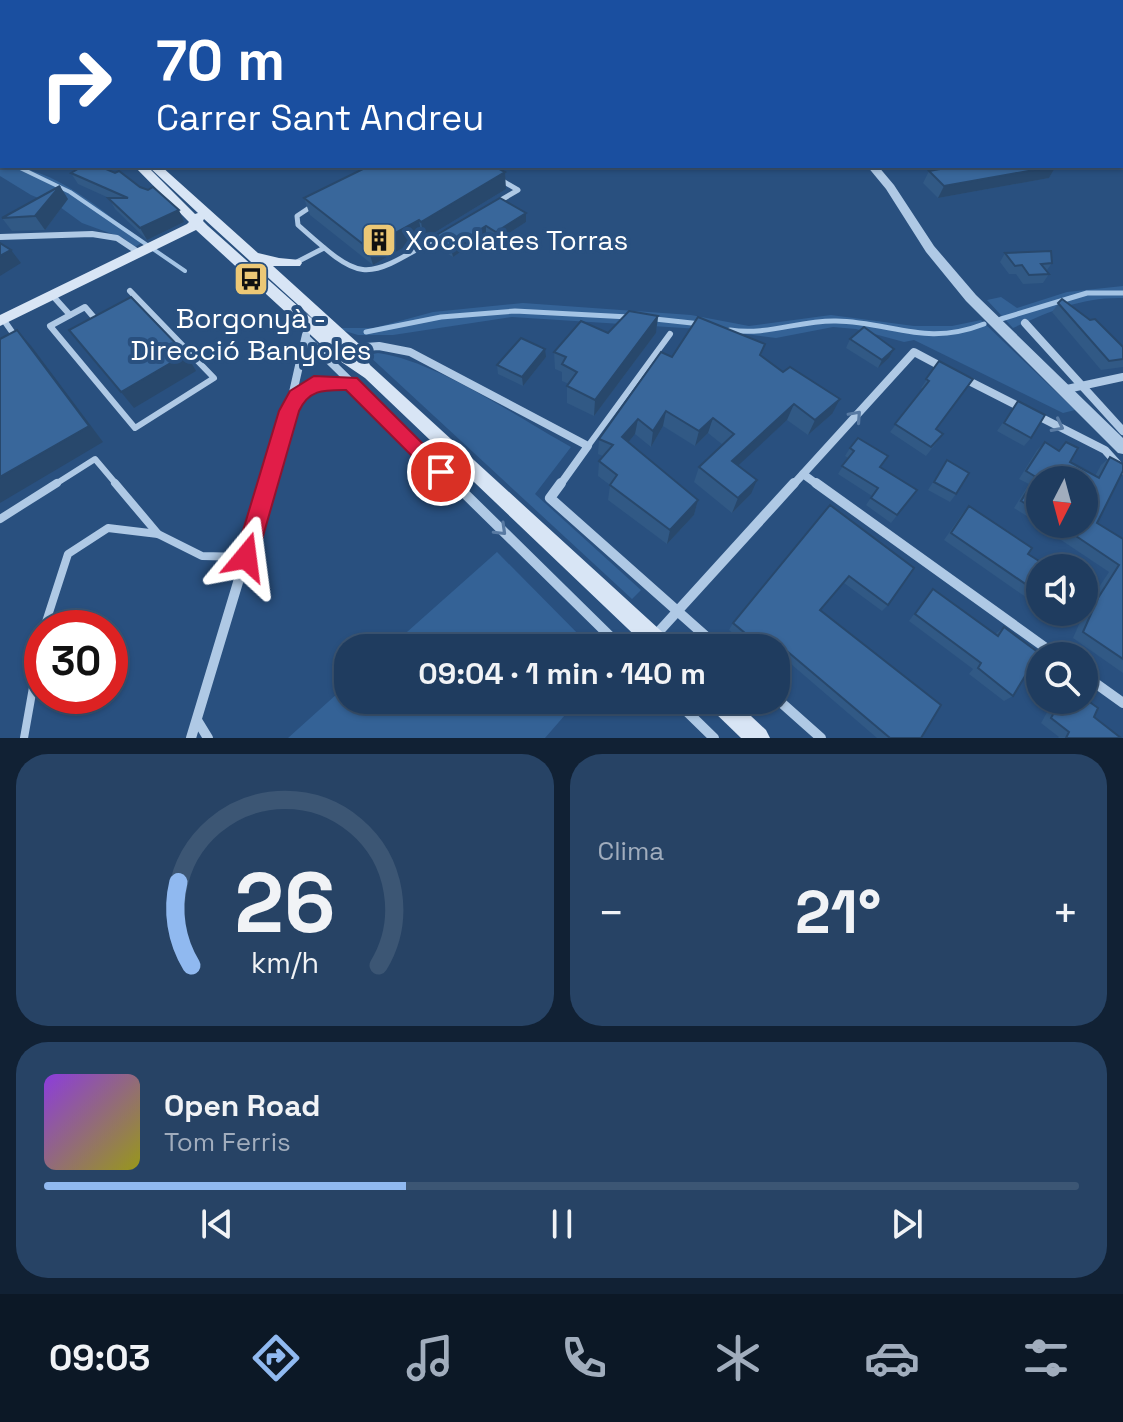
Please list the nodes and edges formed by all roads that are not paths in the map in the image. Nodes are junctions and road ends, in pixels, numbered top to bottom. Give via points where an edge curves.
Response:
1 (142, 168) edge
2 (157, 168) edge
3 (874, 168) edge
4 (493, 174) edge
5 (320, 202) edge
6 (490, 206) edge
7 (194, 224) junction
8 (449, 230) edge
9 (0, 237) edge
10 (224, 246) junction
11 (324, 248) junction
12 (248, 251) junction
13 (138, 252) junction
14 (295, 263) junction
15 (276, 274) junction
16 (130, 291) dead end
17 (52, 295) junction
18 (297, 295) junction
19 (144, 306) junction
20 (130, 313) edge
21 (70, 315) junction
22 (1, 320) edge
23 (306, 321) junction
24 (1025, 323) dead end
25 (103, 328) edge
26 (670, 334) dead end
27 (306, 338) junction
28 (9, 345) edge
29 (353, 348) junction
30 (371, 374) junction
31 (1123, 377) edge
32 (350, 383) junction
33 (1074, 387) junction
34 (289, 411) junction
35 (1123, 431) edge
36 (588, 446) junction
37 (1123, 448) edge
38 (1123, 470) edge
39 (803, 474) junction
40 (0, 519) edge
41 (158, 534) junction
42 (246, 557) junction
43 (50, 610) edge
44 (678, 612) junction
45 (608, 634) edge
46 (648, 634) edge
47 (664, 634) edge
48 (703, 634) edge
49 (1037, 642) edge
50 (1098, 685) edge
51 (1123, 703) edge
52 (790, 710) edge
53 (28, 714) edge
54 (689, 714) edge
55 (733, 714) edge
56 (197, 720) junction
57 (24, 738) edge
58 (191, 738) edge
59 (208, 738) edge
60 (714, 738) edge
61 (758, 738) edge
62 (821, 738) edge

1 - 7 main road
2 - 7 main road via 199,214
2 - 12 main road
3 - 33 street via 942,264 987,314
4 - 6 lane via 518,190
5 - 11 lane via 297,216 298,225
7 - 10 main road
7 - 12 main road via 211,225
7 - 13 main road
8 - 11 lane via 381,271 366,274 353,271
9 - 13 street via 92,234 117,238
10 - 15 main road via 262,272
10 - 23 main road
11 - 14 lane
12 - 14 main road via 265,260
12 - 15 main road
13 - 17 main road
14 - 15 main road
14 - 18 main road via 291,282
15 - 18 main road
15 - 23 main road via 276,282
16 - 19 lane
17 - 21 lane
17 - 22 main road
18 - 29 main road
19 - 20 lane
19 - 21 lane via 214,378 135,428 50,326
21 - 25 lane via 85,307
22 - 28 lane via 18,340
23 - 27 street
23 - 30 main road
24 - 33 street
26 - 36 lane
27 - 32 street
27 - 34 street
29 - 30 main road
29 - 36 street via 410,352
30 - 46 main road
31 - 33 street
32 - 34 street via 314,383 296,396
32 -> 45 street
33 - 35 street
33 - 37 street
34 - 42 street
36 - 44 street via 550,498
39 -> 38 street via 914,352 1105,450
39 - 44 street
39 - 49 street
40 - 41 lane via 95,459
41 - 42 lane via 202,556
41 - 43 lane via 108,528 68,554
42 - 56 street
44 - 47 street
44 - 48 street
50 - 51 street
52 - 62 street
53 - 57 lane
54 - 60 street
55 - 61 main road
56 - 58 street
56 - 59 street

